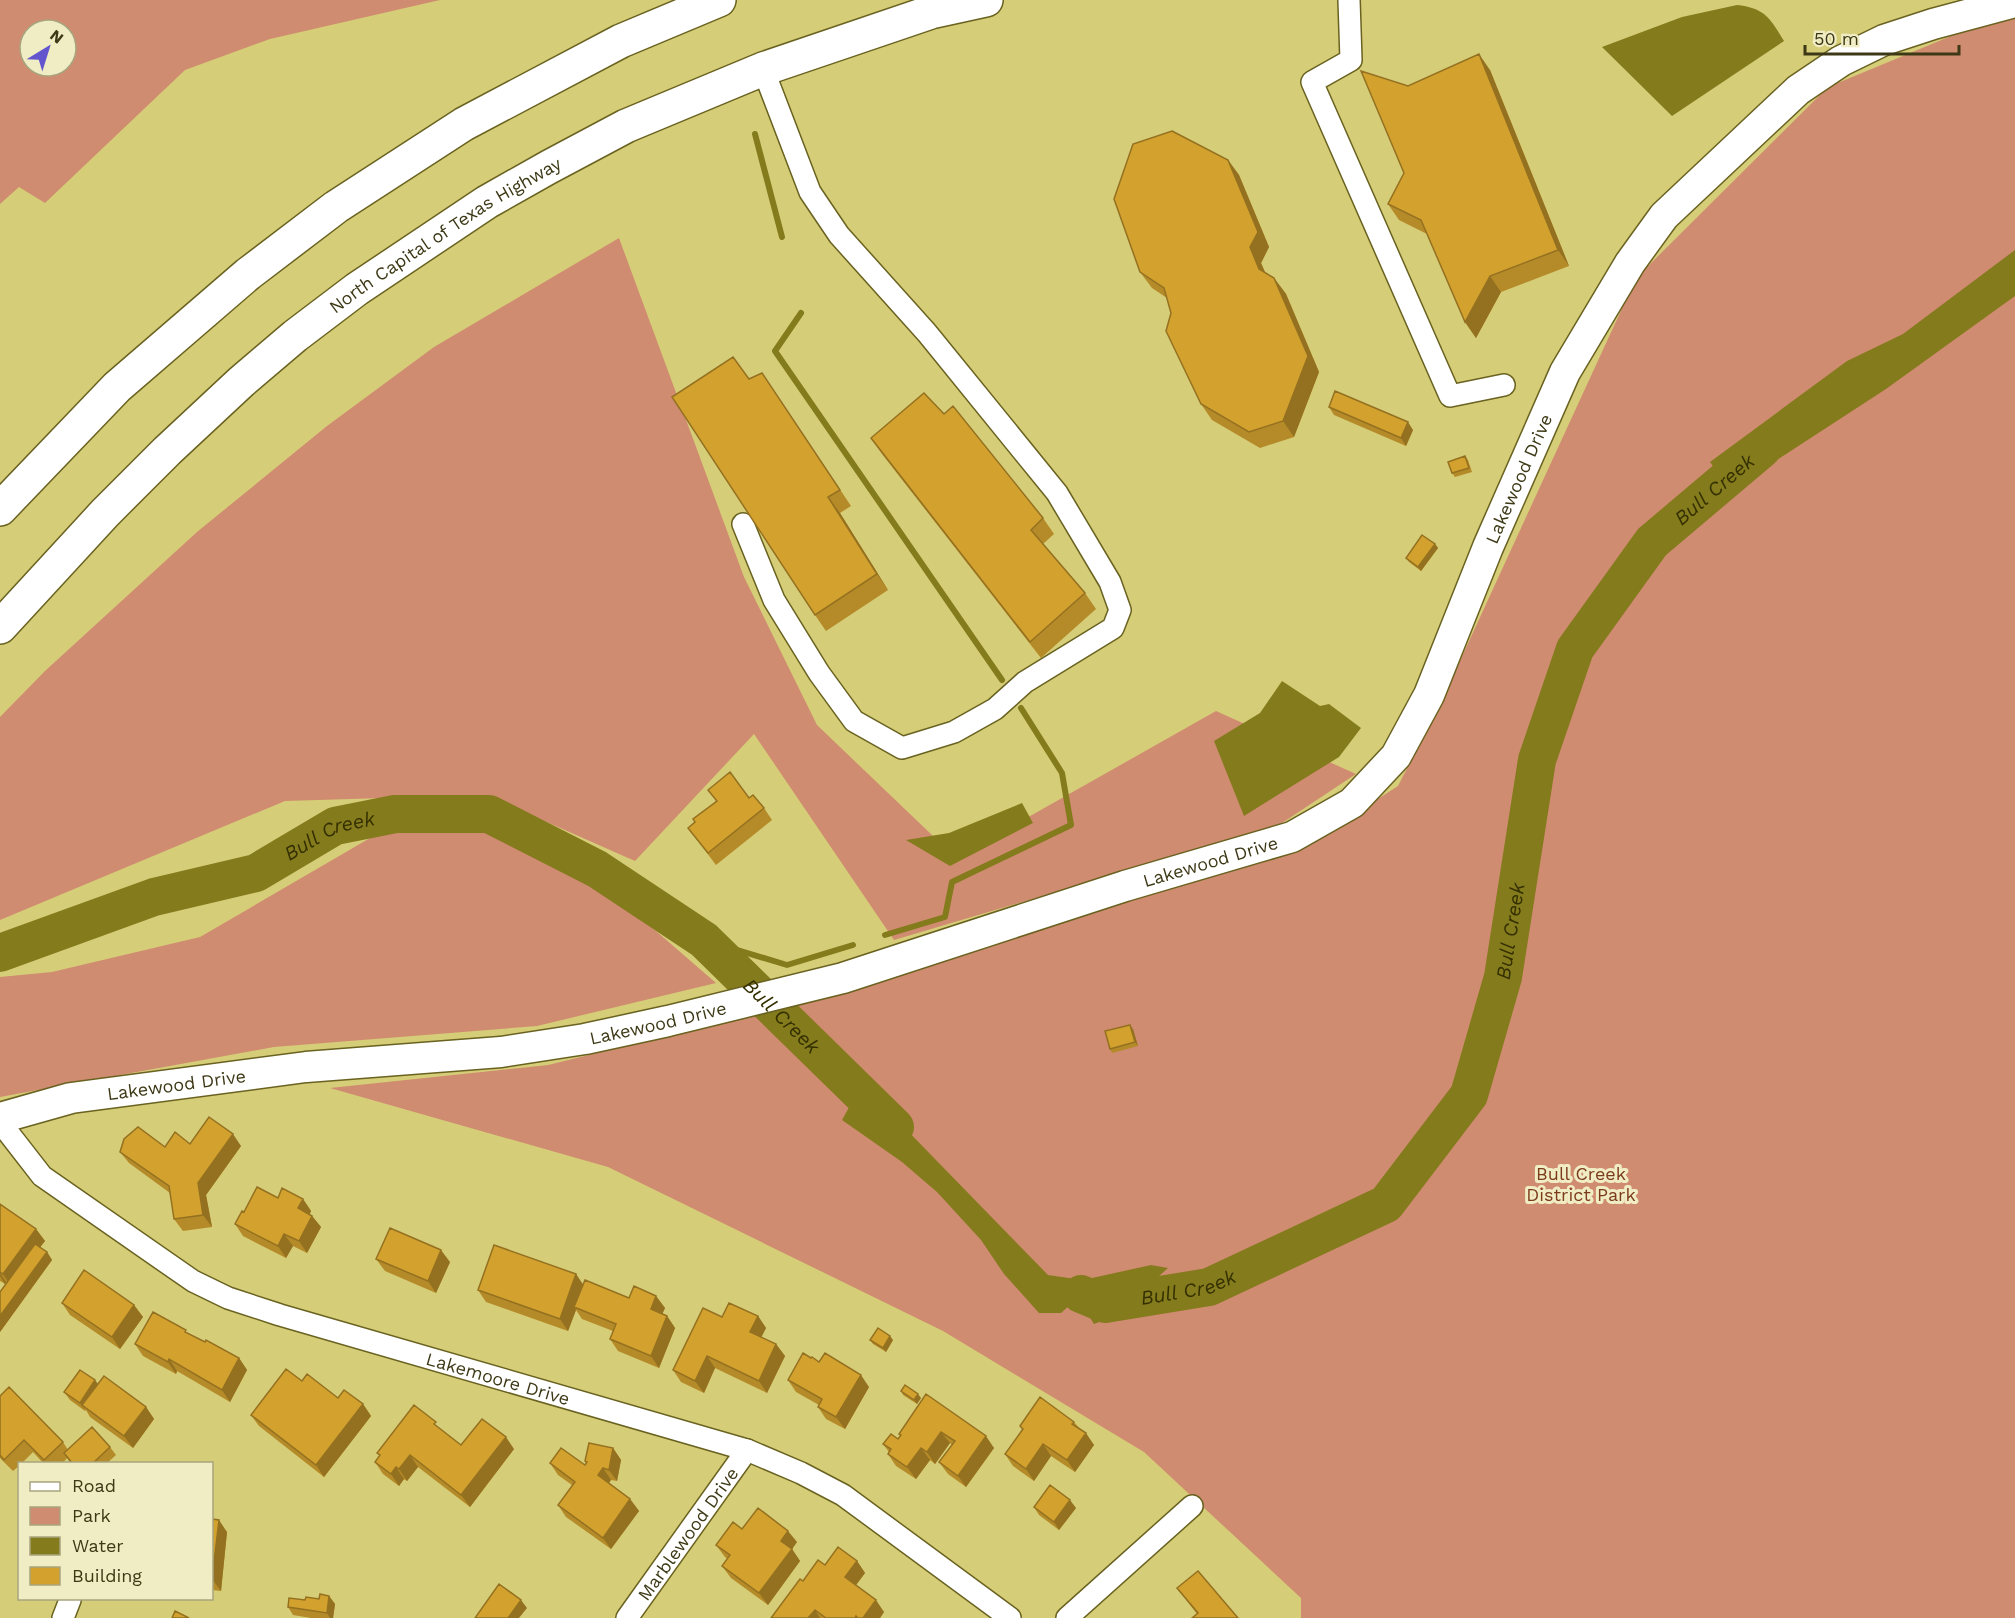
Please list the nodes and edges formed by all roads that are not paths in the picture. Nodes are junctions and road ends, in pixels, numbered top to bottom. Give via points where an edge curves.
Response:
1 (719, 0) edge
2 (986, 0) edge
3 (1348, 0) edge
4 (2015, 2) edge
5 (763, 69) junction
6 (1504, 385) dead end
7 (0, 509) edge
8 (743, 524) edge
9 (0, 627) edge
10 (0, 1118) edge
11 (0, 1122) edge
12 (747, 1450) junction
13 (1192, 1506) dead end
14 (627, 1618) edge
15 (1010, 1618) edge
16 (1066, 1618) edge

1 - 7 highway via 621,42 464,124 336,207 248,274 117,387
2 - 5 highway, North Capital of Texas Highway via 931,12
3 - 6 street via 1351,60 1312,82 1450,396
4 - 10 street, Lakewood Drive via 1884,40 1841,61 1798,90 1664,216 1630,263 1565,372 1488,547 1429,695 1396,756 1352,803 1292,837 1125,886 843,978 668,1021 501,1052 306,1067 71,1098
5 - 8 street via 810,192 838,236 927,333 1057,493 1110,582 1120,610 1113,628 1025,682 995,709 954,732 902,748 854,721 819,673 774,600
5 - 9 highway, North Capital of Texas Highway via 626,126 549,167 487,202 357,290 295,336 167,451
11 - 12 street, Lakemoore Drive via 42,1176 193,1281 228,1298
12 - 14 street, Marblewood Drive
12 - 15 street, Lakemoore Drive via 843,1495
13 - 16 street

